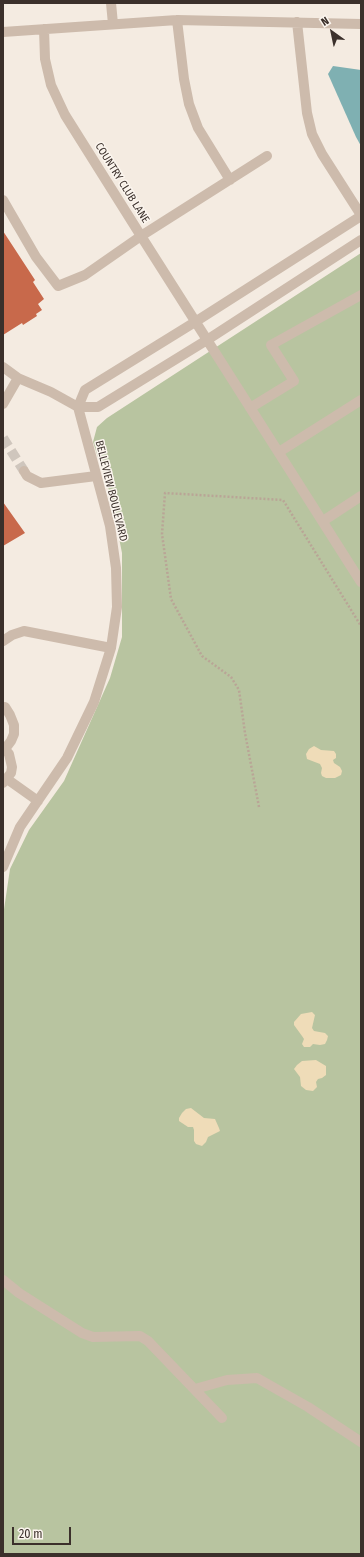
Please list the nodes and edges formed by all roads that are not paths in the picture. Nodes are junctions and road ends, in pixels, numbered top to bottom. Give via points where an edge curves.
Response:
1 (111, 3) edge
2 (177, 20) junction
3 (297, 22) junction
4 (113, 24) junction
5 (361, 24) edge
6 (44, 29) junction
7 (3, 32) edge
8 (267, 156) dead end
9 (230, 180) junction
10 (3, 200) edge
11 (361, 216) edge
12 (141, 236) junction
13 (361, 240) edge
14 (361, 295) edge
15 (195, 322) junction
16 (207, 340) junction
17 (3, 367) edge
18 (18, 378) junction
19 (361, 400) edge
20 (3, 404) edge
21 (78, 407) junction
22 (250, 408) junction
23 (280, 452) junction
24 (24, 471) tunnel mouth
25 (96, 476) junction
26 (361, 496) edge
27 (323, 521) junction
28 (361, 582) edge
29 (3, 641) edge
30 (111, 648) junction
31 (5, 707) dead end
32 (4, 748) edge
33 (5, 781) edge
34 (38, 800) junction
35 (3, 867) edge
36 (3, 1280) edge
37 (195, 1388) junction
38 (222, 1418) dead end
39 (361, 1442) edge

1 - 4 street
2 - 3 street
2 - 4 street
2 - 9 street via 189,104 198,128
3 - 5 street
3 - 11 street via 307,113 312,134
4 - 6 street
6 - 7 street
6 - 12 street, COUNTRY CLUB LANE via 45,59 51,85 65,114
8 - 9 street
9 - 12 street
10 - 12 street via 36,257 58,286 85,275
11 - 15 street
12 - 15 street, COUNTRY CLUB LANE
13 - 16 street
14 - 22 street via 271,345 294,381
15 - 16 street, COUNTRY CLUB LANE
15 - 21 street via 85,390
16 - 21 street via 98,407
16 - 22 street, COUNTRY CLUB LANE
17 - 18 street
18 - 20 street
18 - 21 street
19 - 23 street
21 - 25 street, BELLEVIEW BOULEVARD
22 - 23 street, COUNTRY CLUB LANE
23 - 27 street, COUNTRY CLUB LANE
24 - 25 street via 27,476 41,483
25 - 30 street, BELLEVIEW BOULEVARD via 110,526 116,568 117,607
26 - 27 street
27 - 28 street, COUNTRY CLUB LANE
29 - 30 street via 24,631
30 - 34 street, BELLEVIEW BOULEVARD via 94,702 67,758
31 - 32 street via 14,725 14,734
32 - 33 street via 12,767
33 - 34 street
34 - 35 street, BELLEVIEW BOULEVARD via 20,827
36 - 37 street via 82,1333 93,1337 140,1336
37 - 38 street
37 - 39 street via 227,1380 257,1378 308,1407

